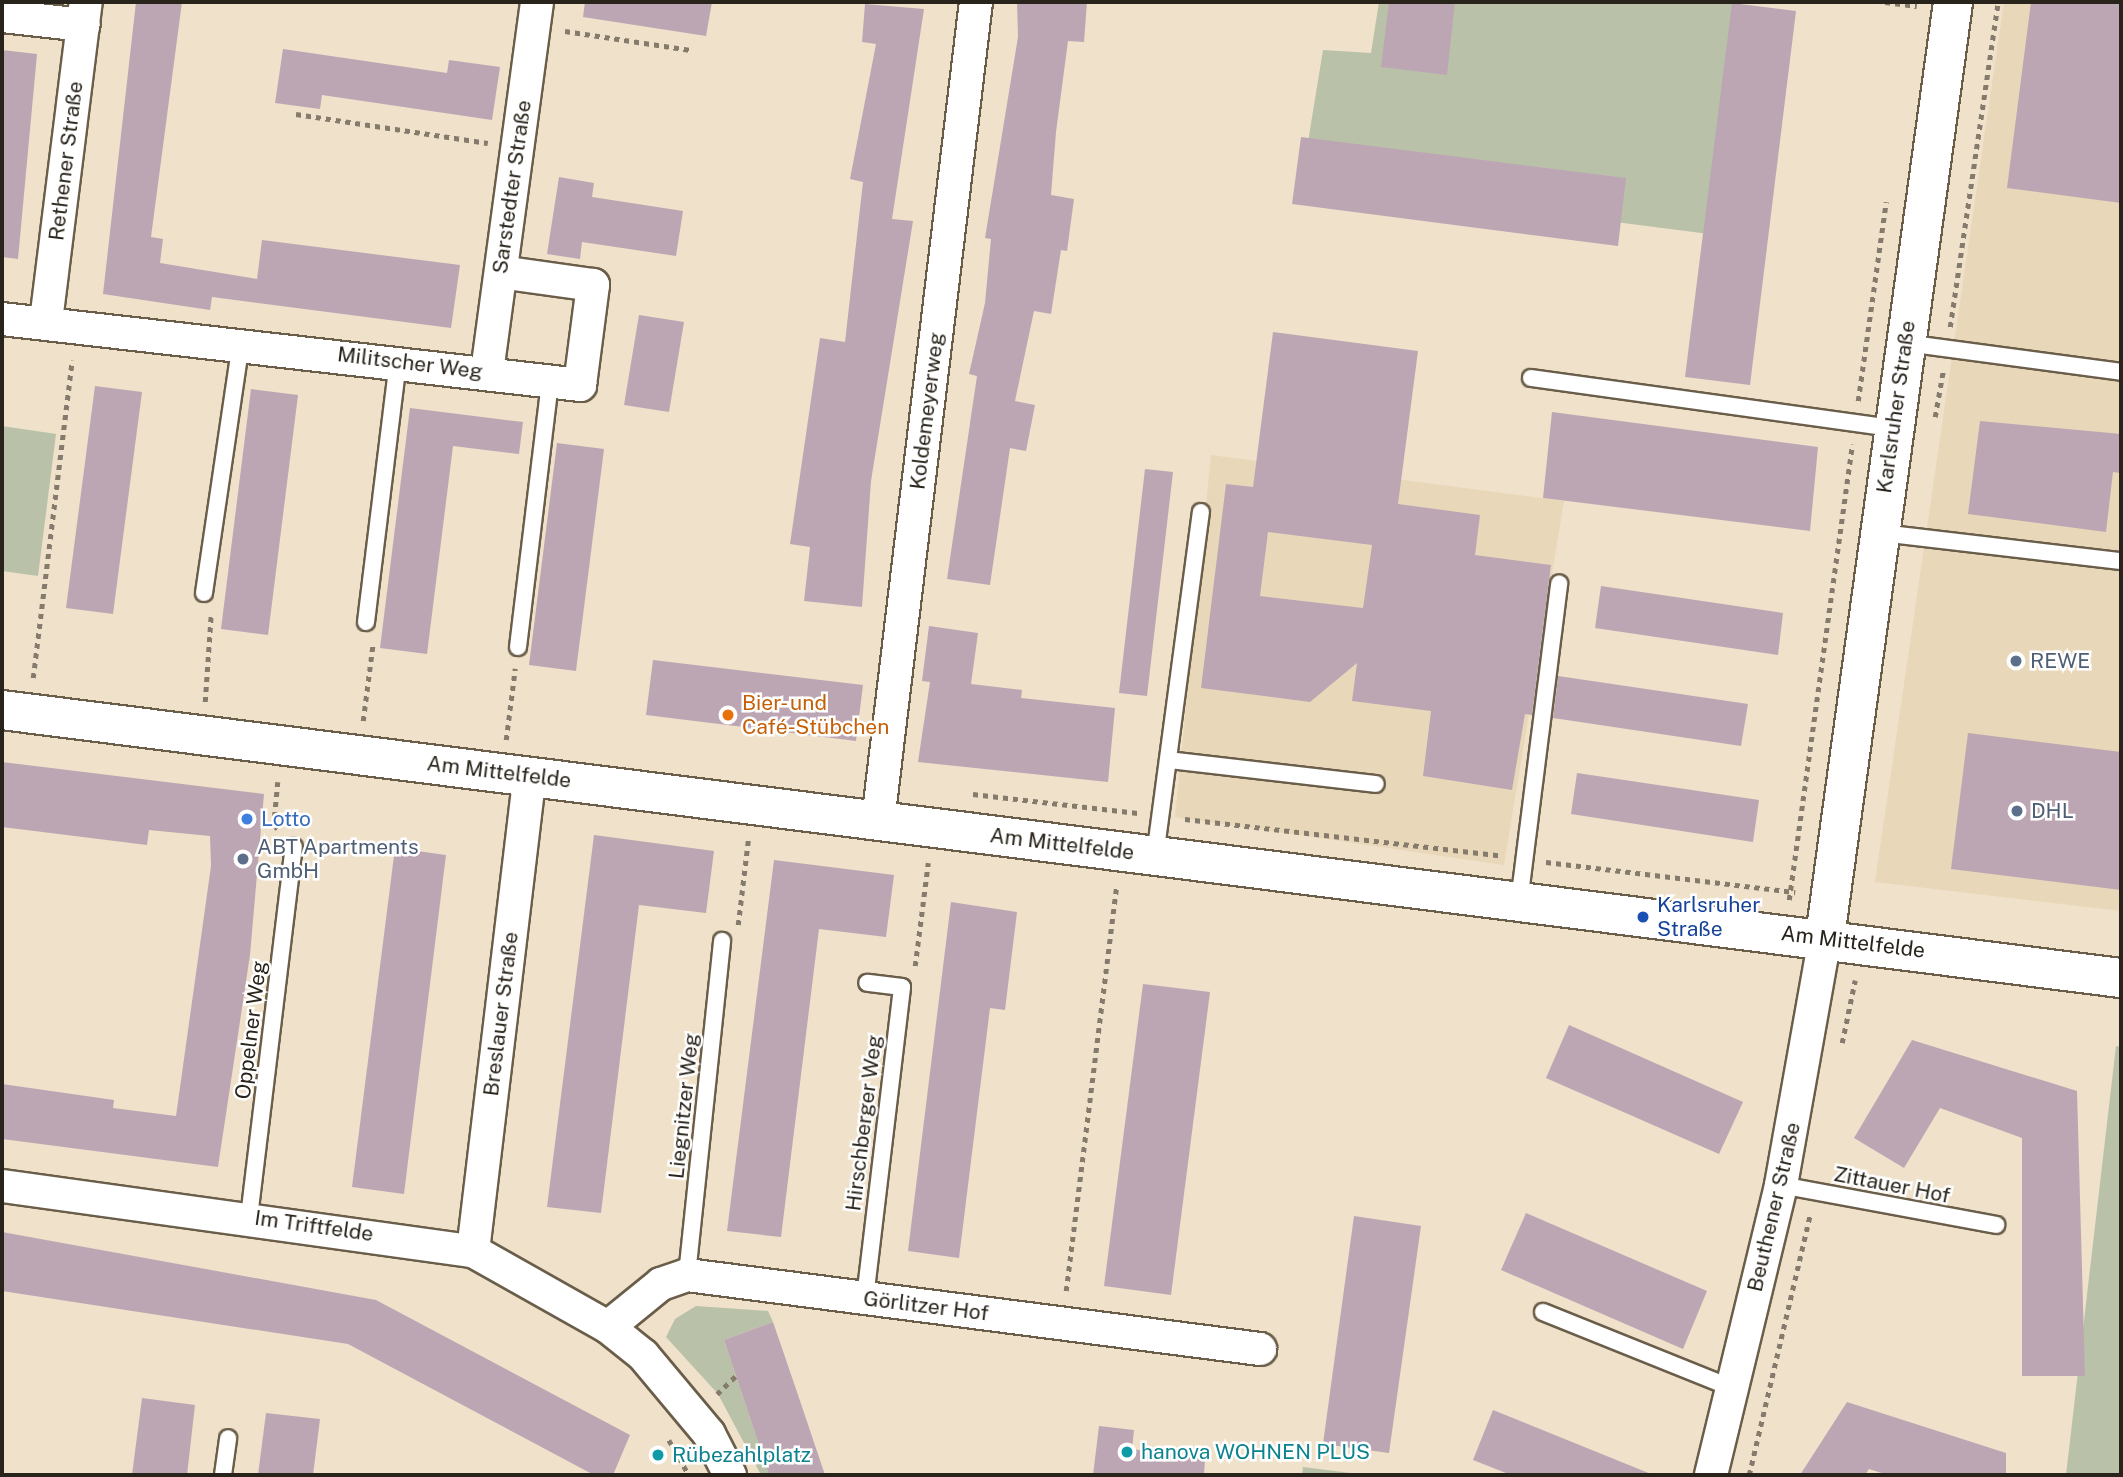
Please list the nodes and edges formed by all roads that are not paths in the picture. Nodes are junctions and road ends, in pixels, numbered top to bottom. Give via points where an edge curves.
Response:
1 (976, 2) edge
2 (1953, 2) edge
3 (85, 13) edge
4 (535, 14) edge
5 (2, 16) edge
6 (500, 272) junction
7 (2, 319) edge
8 (61, 322) junction
9 (241, 343) junction
10 (1904, 343) junction
11 (398, 361) junction
12 (487, 372) junction
13 (2121, 372) edge
14 (1531, 378) dead end
15 (550, 381) junction
16 (1893, 428) junction
17 (1201, 512) dead end
18 (1878, 533) junction
19 (2121, 561) edge
20 (1559, 584) dead end
21 (204, 593) road end
22 (366, 622) road end
23 (518, 648) road end
24 (15, 712) edge
25 (1169, 760) junction
26 (516, 774) junction
27 (1376, 783) dead end
28 (878, 821) junction
29 (294, 847) road end
30 (1155, 856) junction
31 (1519, 902) junction
32 (1825, 937) junction
33 (722, 941) road end
34 (2121, 978) edge
35 (867, 983) dead end
36 (1781, 1185) junction
37 (2, 1186) edge
38 (249, 1217) junction
39 (1996, 1225) dead end
40 (473, 1251) junction
41 (687, 1275) junction
42 (865, 1298) junction
43 (1544, 1312) dead end
44 (608, 1327) junction
45 (1260, 1349) dead end
46 (1732, 1388) junction
47 (228, 1438) dead end
48 (223, 1475) edge
49 (730, 1475) edge
50 (1711, 1475) edge

1 - 28 street, Koldemeyerweg
2 - 10 street, Karlsruher Straße
3 - 5 street
3 - 8 street, Rethener Straße
4 - 6 street, Sarstedter Straße
6 - 12 street, Sarstedter Straße
6 - 15 street, Militscher Weg via 593,285 580,385
7 - 8 street, Militscher Weg
8 - 9 street, Militscher Weg
9 - 11 street, Militscher Weg
9 - 21 lane
10 - 13 lane
10 - 16 street, Karlsruher Straße
11 - 12 street, Militscher Weg
11 - 22 lane
12 - 15 street, Militscher Weg
14 - 16 lane
15 - 23 lane
16 - 18 street, Karlsruher Straße
17 - 25 lane
18 - 19 lane
18 - 32 street, Karlsruher Straße
20 - 31 lane
24 - 26 street, Am Mittelfelde
25 - 27 lane
25 - 30 lane
26 - 28 street, Am Mittelfelde
26 - 40 street, Breslauer Straße
28 - 30 street, Am Mittelfelde
29 - 38 lane, Oppelner Weg
30 - 31 street, Am Mittelfelde
31 - 32 street, Am Mittelfelde
32 - 34 street, Am Mittelfelde
32 - 36 street, Beuthener Straße
33 - 41 lane, Liegnitzer Weg
35 - 42 lane, Hirschberger Weg via 902,987
36 - 39 lane, Zittauer Hof
36 - 46 street, Beuthener Straße
37 - 38 street, Im Triftfelde
38 - 40 street, Im Triftfelde
40 - 44 street, Im Triftfelde
41 - 42 street, Görlitzer Hof
41 - 44 street via 661,1284
42 - 45 street, Görlitzer Hof
43 - 46 lane
44 - 49 street via 643,1355 709,1434
46 - 50 street, Beuthener Straße
47 - 48 lane

